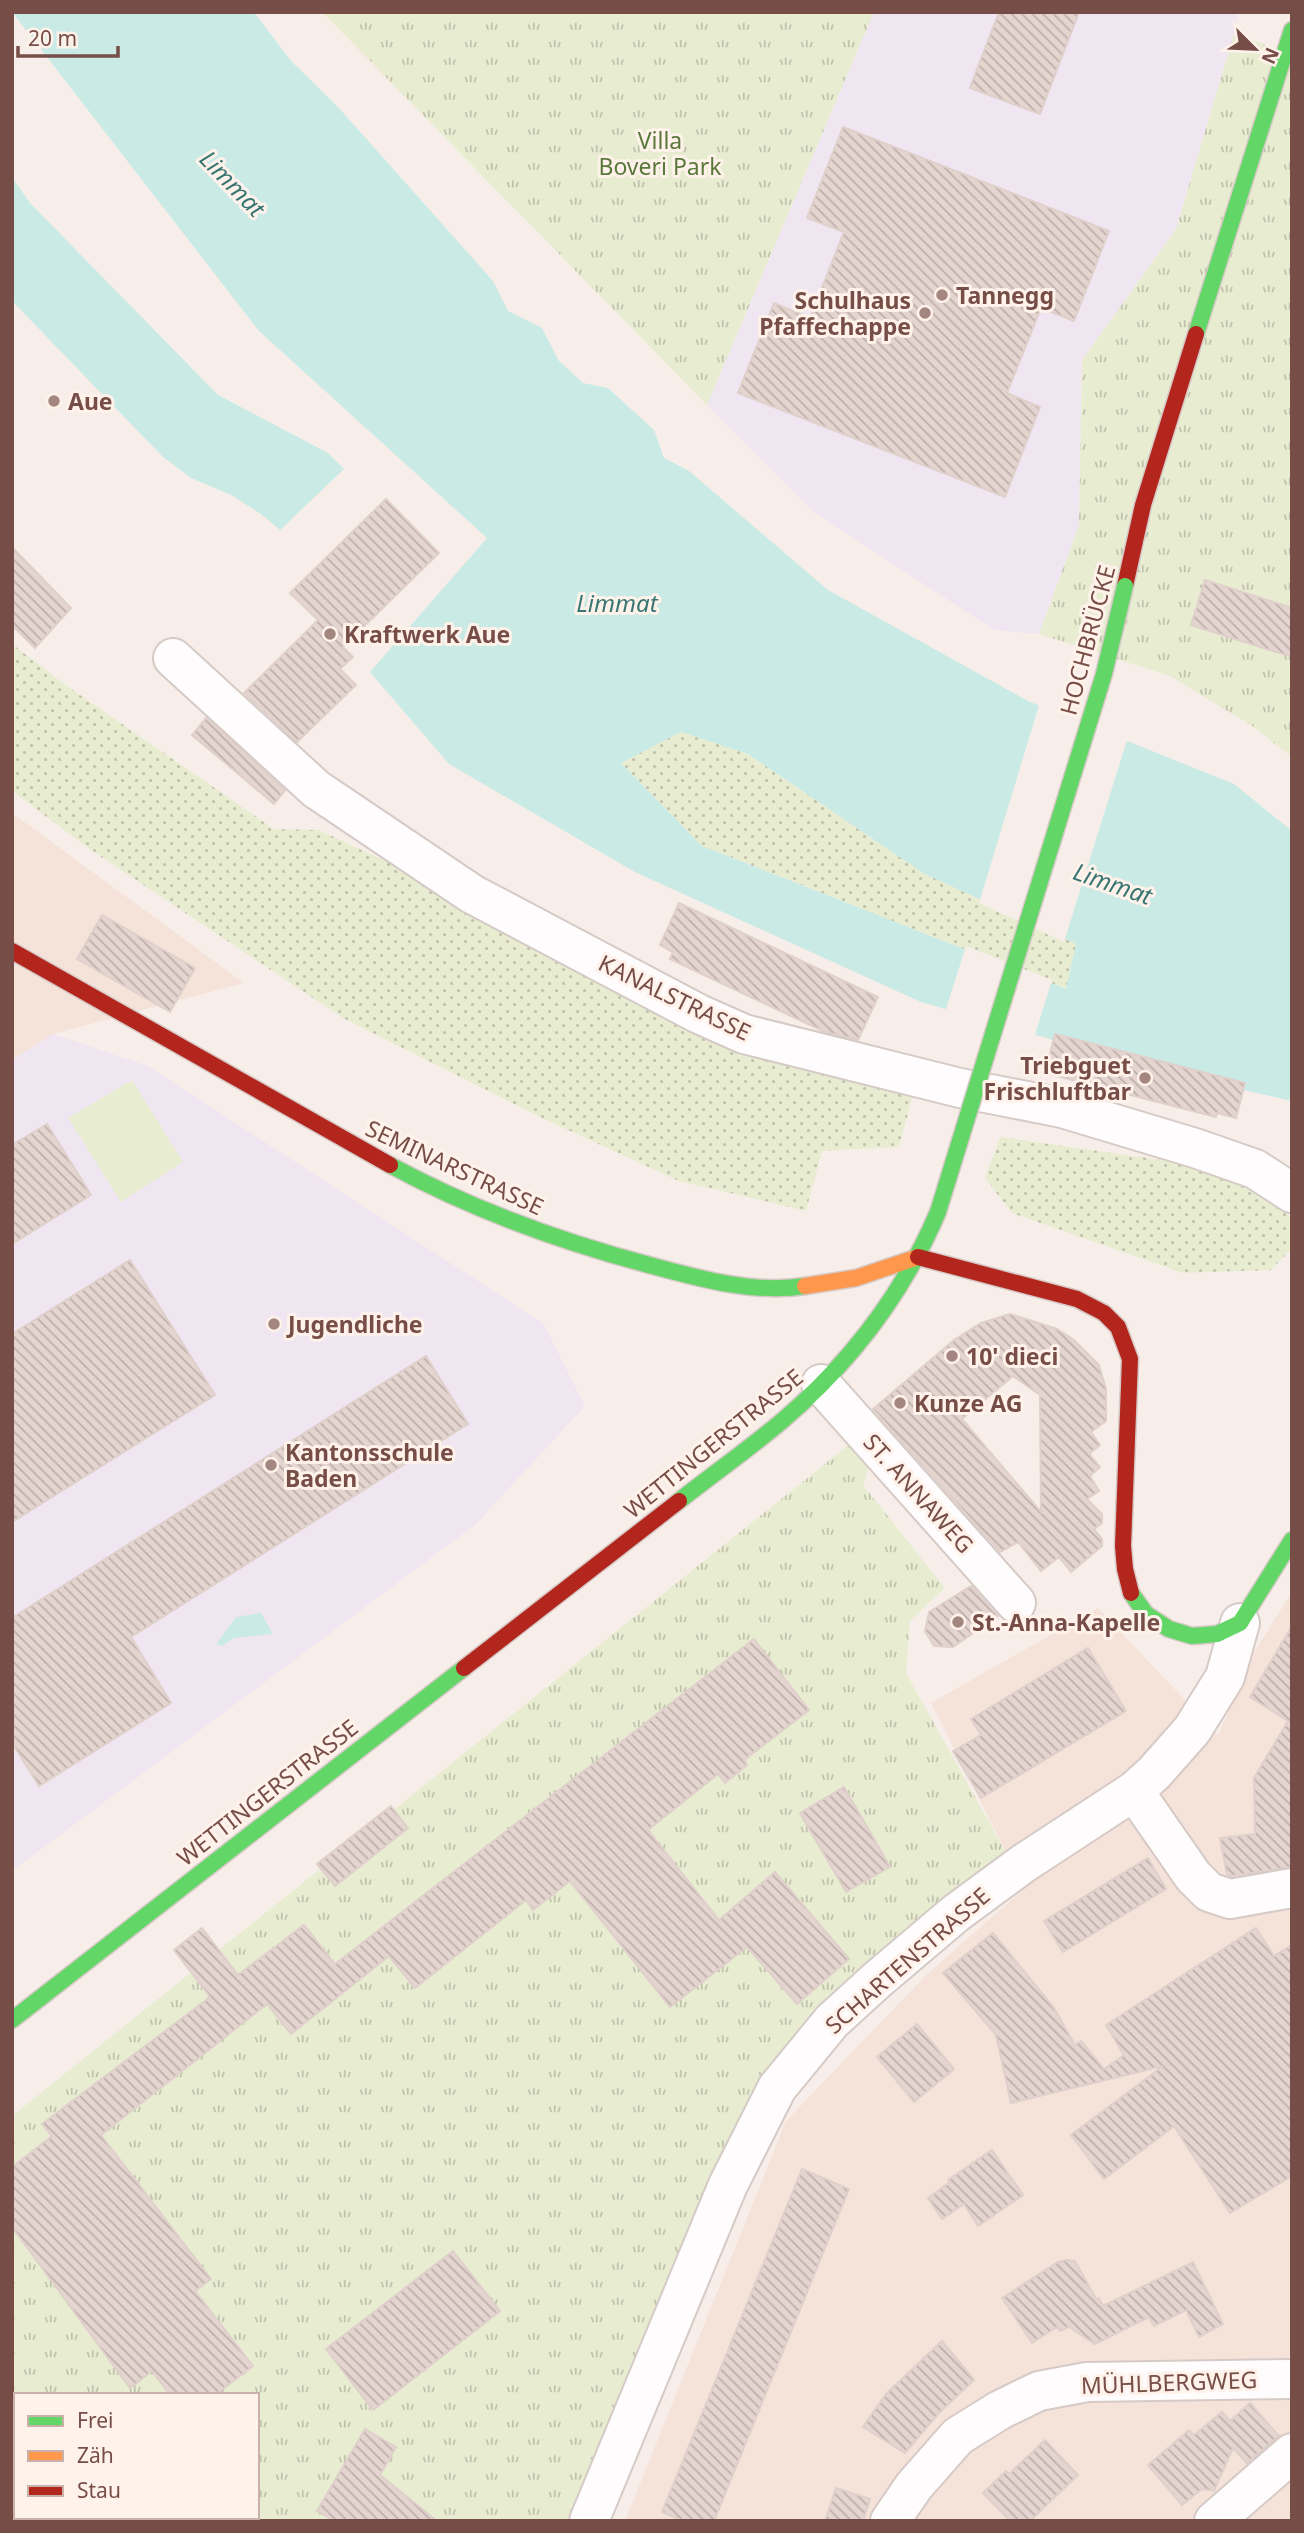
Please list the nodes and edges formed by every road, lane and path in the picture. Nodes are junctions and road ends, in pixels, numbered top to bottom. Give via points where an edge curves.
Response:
1 (1292, 30) edge
2 (173, 658) dead end
3 (12, 951) edge
4 (1292, 1193) edge
5 (918, 1257) junction
6 (821, 1384) junction
7 (1292, 1540) edge
8 (1016, 1603) dead end
9 (1240, 1623) junction
10 (1134, 1791) junction
11 (1292, 1888) edge
12 (12, 2020) edge
13 (1292, 2379) edge
14 (1292, 2453) edge
15 (589, 2521) edge
16 (890, 2521) edge
17 (1214, 2521) edge

1 - 5 main road, HOCHBRÜCKE, bridge via 1143,505 1104,674 937,1212
2 - 4 street, KANALSTRASSE via 316,789 472,894 699,1014 744,1034 960,1088 1062,1108 1195,1148 1255,1169
3 - 5 main road, SEMINARSTRASSE via 354,1146 517,1225 704,1280 764,1287 856,1278
5 - 6 main road, WETTINGERSTRASSE via 872,1327
5 - 9 main road via 1049,1291 1098,1310 1111,1321 1126,1342 1130,1359 1124,1564 1134,1600 1153,1620 1196,1638 1219,1636
6 - 8 street, ST. ANNAWEG
6 - 12 main road, WETTINGERSTRASSE via 752,1446
7 - 9 main road
9 - 10 street, SCHARTENSTRASSE via 1225,1677 1199,1720 1172,1755
10 - 11 street via 1209,1892 1230,1899
10 - 15 street, SCHARTENSTRASSE via 956,1913 841,2012 797,2061 777,2088 728,2185
13 - 16 street, MÜHLBERGWEG via 1087,2382 1039,2391 958,2436
14 - 17 street

